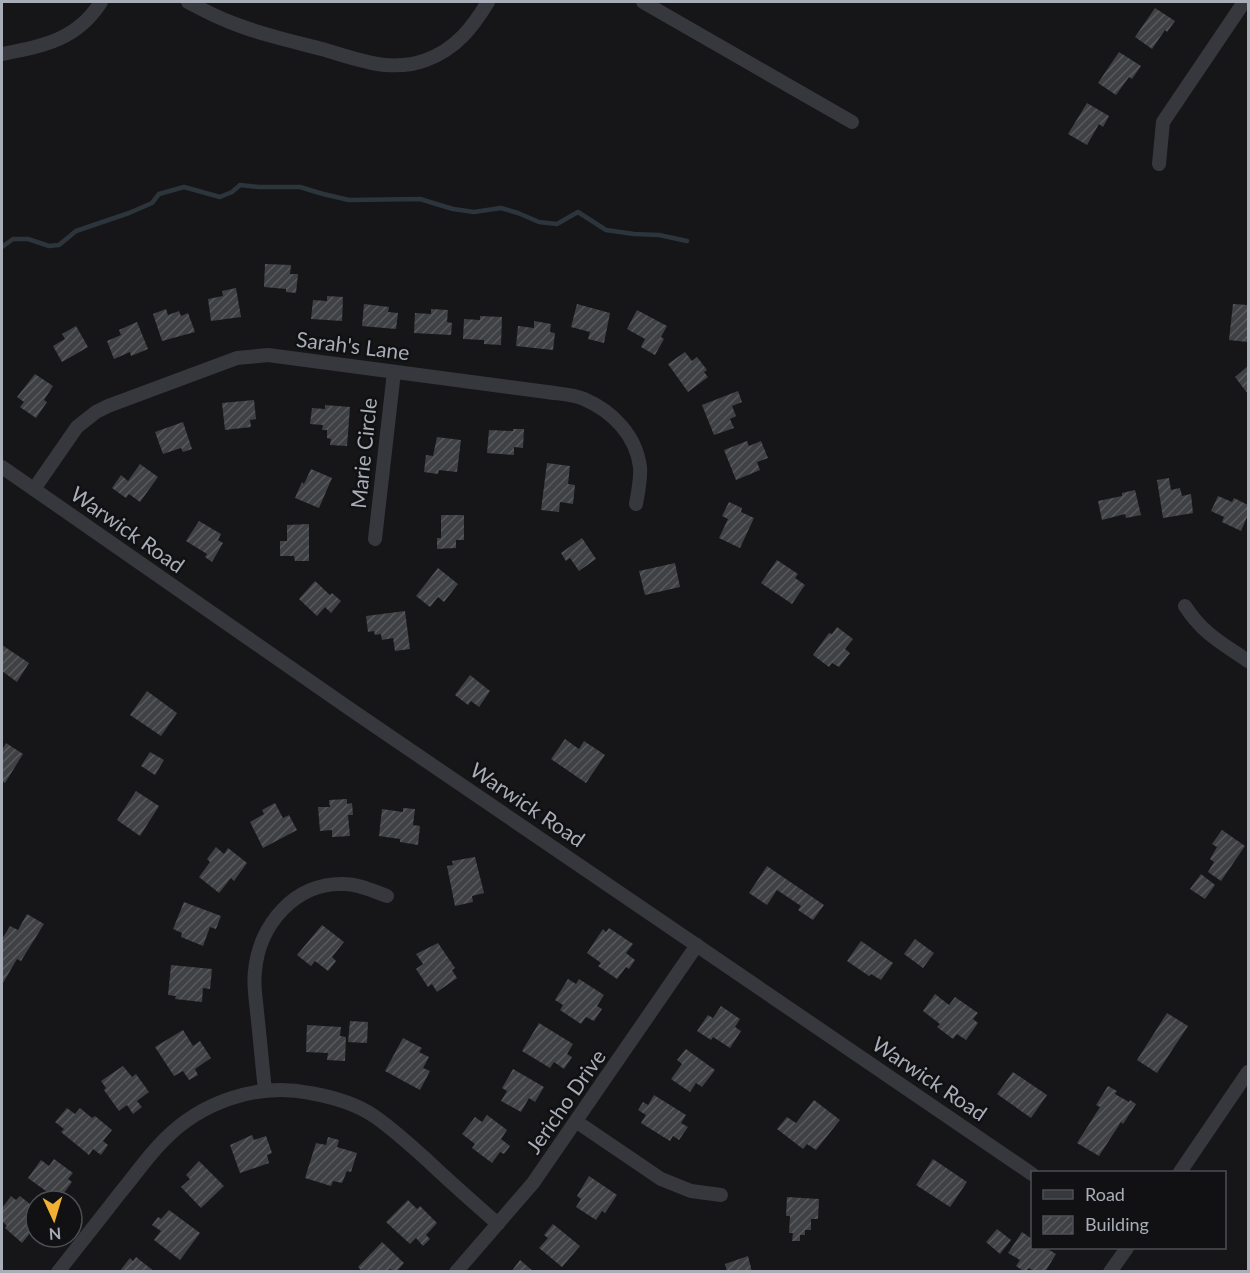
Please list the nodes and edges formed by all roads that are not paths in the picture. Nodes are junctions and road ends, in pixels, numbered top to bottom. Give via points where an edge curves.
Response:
1 (101, 2) edge
2 (188, 2) edge
3 (488, 2) edge
4 (643, 2) edge
5 (1244, 2) edge
6 (2, 54) edge
7 (852, 122) dead end
8 (1159, 164) dead end
9 (394, 372) junction
10 (2, 468) edge
11 (34, 489) junction
12 (636, 504) dead end
13 (375, 539) dead end
14 (1185, 606) dead end
15 (1248, 661) edge
16 (387, 896) dead end
17 (697, 945) junction
18 (1248, 1072) edge
19 (265, 1090) junction
20 (577, 1122) junction
21 (1181, 1171) edge
22 (1031, 1173) edge
23 (722, 1196) dead end
24 (498, 1224) junction
25 (1126, 1249) edge
26 (58, 1272) edge
27 (456, 1272) edge
28 (1110, 1272) edge

1 - 6 street via 72,33 39,47
2 - 3 street via 226,21 386,65 406,65 441,54 473,26
4 - 7 street
5 - 8 street via 1163,122
9 - 11 street, Sarah's Lane via 267,355 237,358 96,412 77,428
9 - 12 street, Sarah's Lane via 573,396 600,407 625,429 637,455 640,469
9 - 13 street, Marie Circle
10 - 11 street, Warwick Road
11 - 17 street, Warwick Road
14 - 15 street via 1208,634
16 - 19 street via 344,884 308,890 286,905 266,933 255,971
17 - 20 street, Jericho Drive
17 - 22 street, Warwick Road
18 - 21 street
19 - 24 street via 330,1096 373,1115
19 - 26 street via 217,1104 174,1131 152,1153
20 - 23 street via 661,1179 691,1191
20 - 24 street, Jericho Drive
24 - 27 street, Jericho Drive
25 - 28 street

